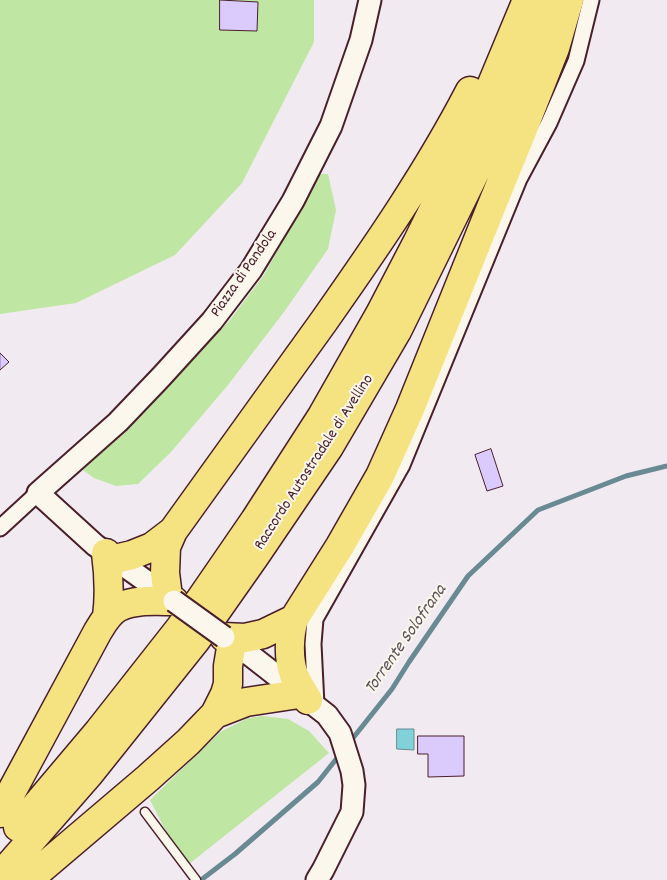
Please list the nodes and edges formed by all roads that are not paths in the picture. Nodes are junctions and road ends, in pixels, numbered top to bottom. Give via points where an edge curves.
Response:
1 (370, 0) edge
2 (515, 0) edge
3 (527, 0) edge
4 (549, 0) edge
5 (569, 0) edge
6 (590, 0) edge
7 (38, 493) junction
8 (0, 528) edge
9 (173, 530) junction
10 (110, 556) junction
11 (171, 599) junction
12 (107, 617) junction
13 (294, 619) junction
14 (228, 639) junction
15 (308, 700) junction
16 (214, 714) junction
17 (145, 812) dead end
18 (0, 813) edge
19 (0, 847) edge
20 (0, 876) edge
21 (322, 877) edge
22 (28, 880) edge
23 (196, 880) edge

1 - 7 street, Piazza di Pandola via 361,40 331,126 293,201 251,270 212,321 162,376 118,422
2 - 9 highway via 468,96 428,167 370,256
3 - 19 highway, Raccordo Autostradale di Avellino via 453,170 384,306 322,416 256,520 180,628 99,731
4 - 20 highway, Raccordo Autostradale di Avellino via 488,146 401,322 329,447 196,640 89,774
5 - 13 highway via 556,48 388,459 340,546
6 - 15 street via 576,61 549,123 519,179 402,465 314,619
7 - 8 street
7 - 10 street
9 - 10 highway via 152,547 132,555
9 - 11 highway via 166,547 165,561
10 - 11 street
10 - 12 highway
11 - 12 highway via 144,600 118,608
11 - 14 street, bridge
12 - 18 highway
13 - 14 highway via 263,634
13 - 15 highway via 290,649 294,674
14 - 15 street
14 - 16 highway via 228,684
15 - 16 highway via 246,702
15 - 21 street via 327,715 340,733 354,785 352,812
16 - 22 highway via 148,778
17 - 23 lane

